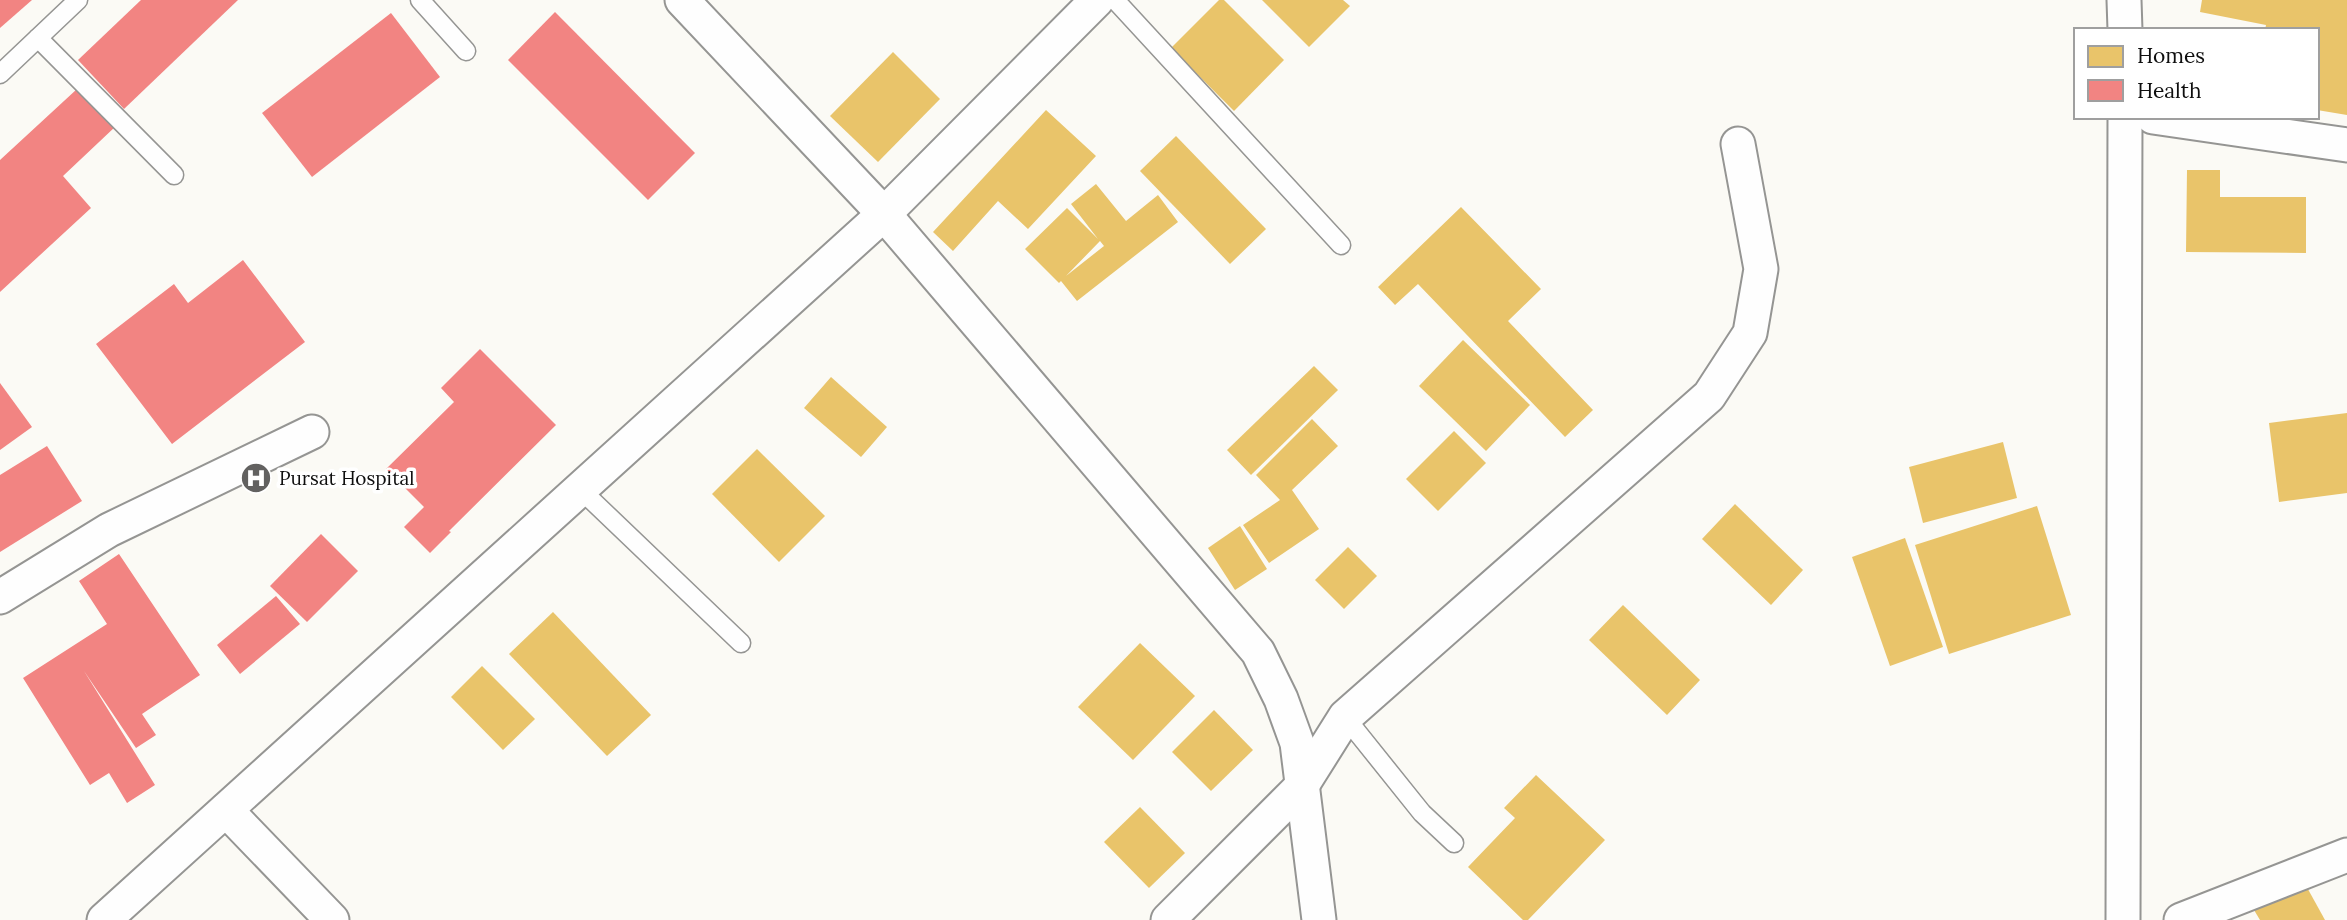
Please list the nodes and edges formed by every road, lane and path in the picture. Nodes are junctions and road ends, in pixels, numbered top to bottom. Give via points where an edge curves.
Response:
1 (78, 0) edge
2 (420, 0) edge
3 (682, 0) edge
4 (1097, 0) edge
5 (1115, 0) edge
6 (2124, 0) edge
7 (2125, 28) edge
8 (38, 38) junction
9 (466, 51) dead end
10 (0, 74) edge
11 (2125, 119) edge
12 (2167, 119) edge
13 (1738, 144) dead end
14 (2347, 145) edge
15 (174, 175) dead end
16 (884, 214) junction
17 (1341, 245) dead end
18 (312, 432) dead end
19 (580, 489) junction
20 (0, 597) edge
21 (741, 643) dead end
22 (1345, 718) junction
23 (1301, 787) junction
24 (226, 810) junction
25 (1454, 843) dead end
26 (2347, 855) edge
27 (104, 920) edge
28 (332, 920) edge
29 (1168, 920) edge
30 (1319, 920) edge
31 (2123, 920) edge
32 (2181, 920) edge

1 - 8 lane
2 - 9 lane
3 - 16 street
4 - 16 street
5 - 17 lane
6 - 7 street
8 - 10 lane
8 - 15 lane
11 - 31 street
12 - 14 street
13 - 22 street via 1761,269 1750,332 1709,396
16 - 19 street
16 - 23 street via 1258,652 1297,743
18 - 20 street via 109,530
19 - 21 lane
19 - 24 street
22 - 23 street
22 - 25 lane via 1422,813
23 - 29 street
23 - 30 street
24 - 27 street
24 - 28 street
26 - 32 street

